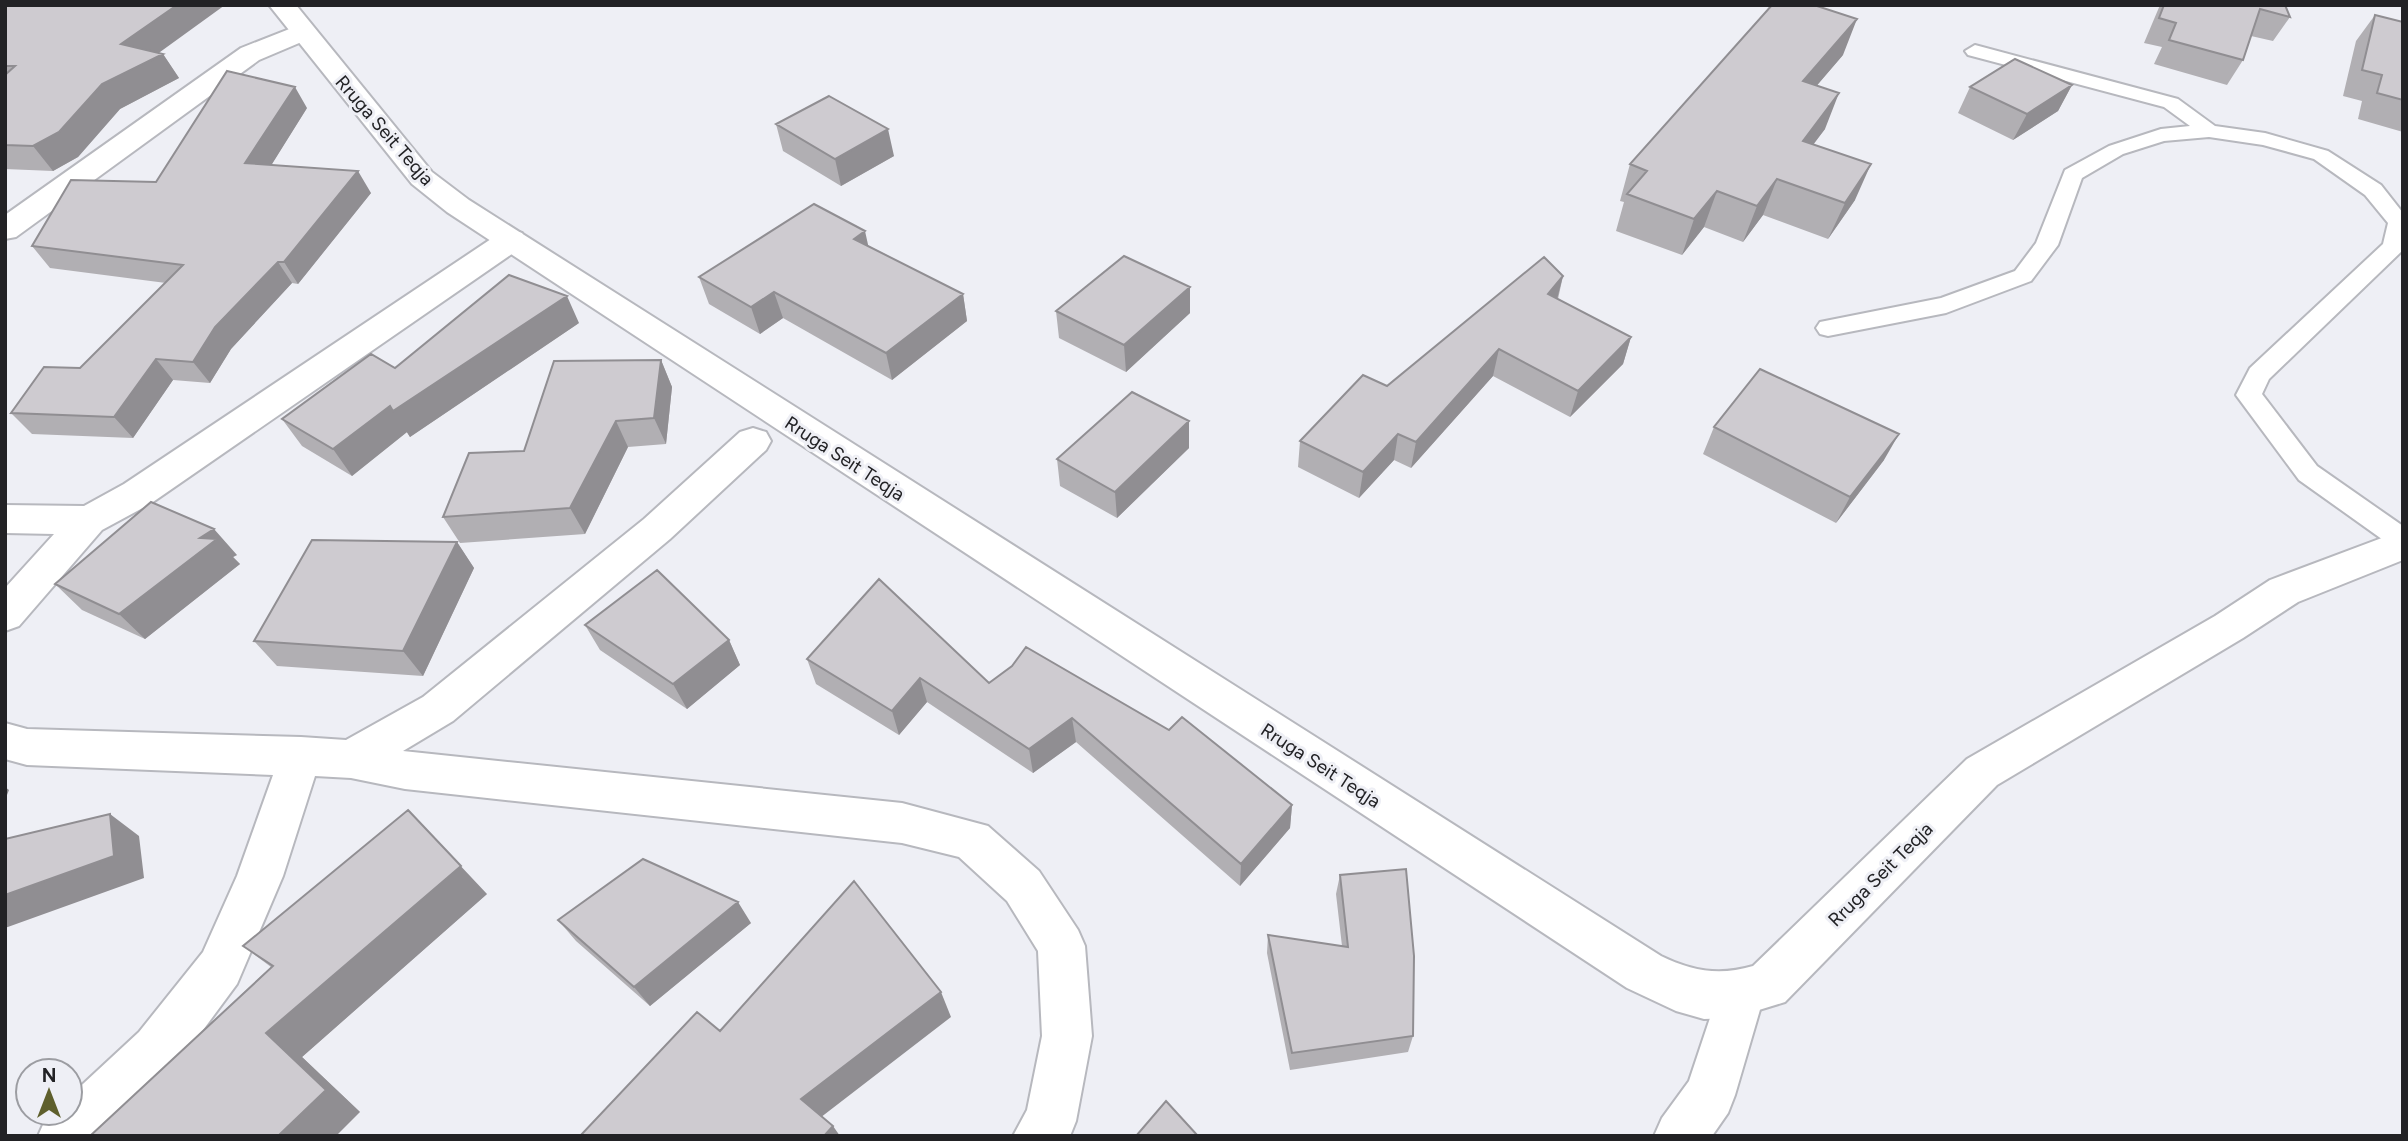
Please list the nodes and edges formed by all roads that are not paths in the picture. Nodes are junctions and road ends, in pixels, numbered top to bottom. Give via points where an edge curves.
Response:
1 (292, 19) edge
2 (1975, 51) dead end
3 (2209, 131) junction
4 (5, 230) edge
5 (511, 240) junction
6 (1828, 328) dead end
7 (753, 441) dead end
8 (5, 519) edge
9 (89, 520) junction
10 (2403, 542) edge
11 (5, 615) edge
12 (5, 741) edge
13 (301, 755) junction
14 (351, 759) junction
15 (1740, 996) junction
16 (64, 1136) edge
17 (1039, 1136) edge
18 (1680, 1136) edge

1 - 4 street
1 - 5 street, Rruga Seit Teqja via 422,178
2 - 3 lane via 2171,103
3 - 6 lane via 2161,135 2116,150 2073,175 2047,245 2023,276 1945,305
3 - 10 lane via 2265,139 2321,155 2373,190 2399,223 2394,246 2259,374 2249,396 2308,473
5 - 9 street via 136,494
5 - 15 street, Rruga Seit Teqja via 1644,972 1675,989 1708,997
7 - 14 street via 657,529 438,709
8 - 9 street
9 - 11 street
10 - 15 street, Rruga Seit Teqja via 2284,591 1982,772 1789,967 1768,985
12 - 13 street via 27,747
13 - 14 street
13 - 16 street via 260,876 220,968 158,1050
14 - 17 street via 405,770 902,822 972,841 1023,886 1060,946 1067,1036 1050,1121
15 - 18 street via 1710,1095

